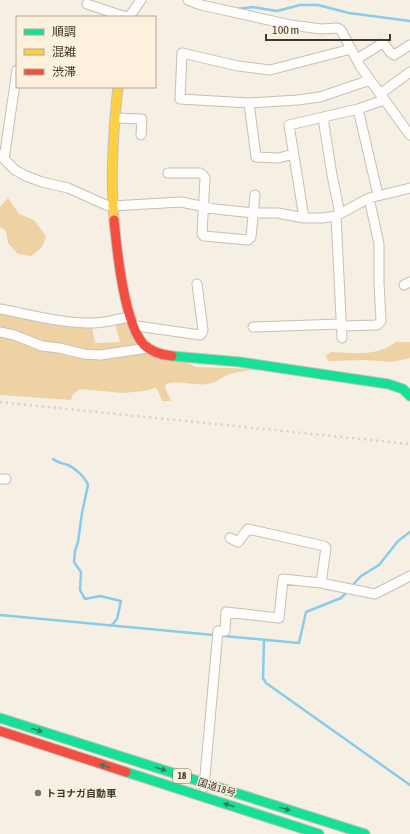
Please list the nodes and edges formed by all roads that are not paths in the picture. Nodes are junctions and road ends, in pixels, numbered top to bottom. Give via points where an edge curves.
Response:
1 (141, 0) edge
2 (188, 0) edge
3 (87, 4) dead end
4 (125, 16) edge
5 (129, 16) edge
6 (410, 45) edge
7 (351, 48) junction
8 (357, 59) junction
9 (410, 72) edge
10 (16, 76) edge
11 (370, 80) junction
12 (118, 88) edge
13 (382, 97) junction
14 (249, 103) junction
15 (358, 109) junction
16 (115, 118) junction
17 (323, 118) junction
18 (141, 135) dead end
19 (410, 135) edge
20 (293, 154) junction
21 (2, 157) edge
22 (168, 173) dead end
23 (410, 188) edge
24 (255, 195) dead end
25 (378, 195) junction
26 (369, 198) junction
27 (112, 206) junction
28 (204, 206) junction
29 (254, 213) junction
30 (338, 215) junction
31 (304, 218) junction
32 (197, 284) dead end
33 (0, 308) edge
34 (130, 316) junction
35 (342, 325) junction
36 (253, 327) dead end
37 (134, 328) junction
38 (0, 332) edge
39 (342, 338) dead end
40 (148, 348) junction
41 (410, 396) edge
42 (230, 538) dead end
43 (410, 576) edge
44 (321, 583) junction
45 (0, 718) edge
46 (0, 731) edge
47 (205, 783) junction
48 (203, 797) junction
49 (319, 834) edge
50 (365, 834) edge

1 - 5 street
2 - 7 street via 291,25 321,29 337,28 344,34
3 - 4 street
6 - 8 street via 394,55 381,44
7 - 8 street
7 - 14 street via 270,70 238,66 182,53 180,99
8 - 11 street
9 - 13 street
10 - 21 street
11 - 13 street
11 - 14 street via 320,97
12 - 16 main road
13 - 15 street
13 - 19 street
14 - 20 street via 256,158 279,158
15 - 17 street
15 - 25 street
16 - 18 street via 142,119
16 - 27 main road via 112,141
17 - 20 street via 289,125
17 - 30 street
20 - 31 street
21 - 27 street via 15,170 26,176 68,188
22 - 28 street via 203,175
23 - 25 street
24 - 29 street
25 - 26 street
26 - 30 street
26 - 35 street via 379,244 381,321 377,325
27 - 28 street via 181,202
27 - 34 main road
28 - 29 street
28 - 29 street via 204,236 248,240 251,237
29 - 31 street via 278,213
30 - 31 street
30 - 35 street
32 - 37 street via 203,330 200,335 137,326
33 - 34 street via 46,318 92,323
34 - 37 main road
35 - 36 street
35 - 39 street
37 - 40 main road
38 - 40 street via 42,346 84,354 100,355
40 - 41 main road via 157,354 168,356 240,362 388,384 403,389
42 - 44 street via 238,542 248,529 324,546 326,548
43 - 44 street via 375,594
44 - 47 street via 283,579 279,618 226,612 225,631 218,630
45 -> 47 main road, 国道18号 / 18
48 -> 46 main road, 国道18号 / 18
47 - 48 street
47 -> 50 main road, 国道18号 / 18
49 -> 48 main road, 国道18号 / 18

